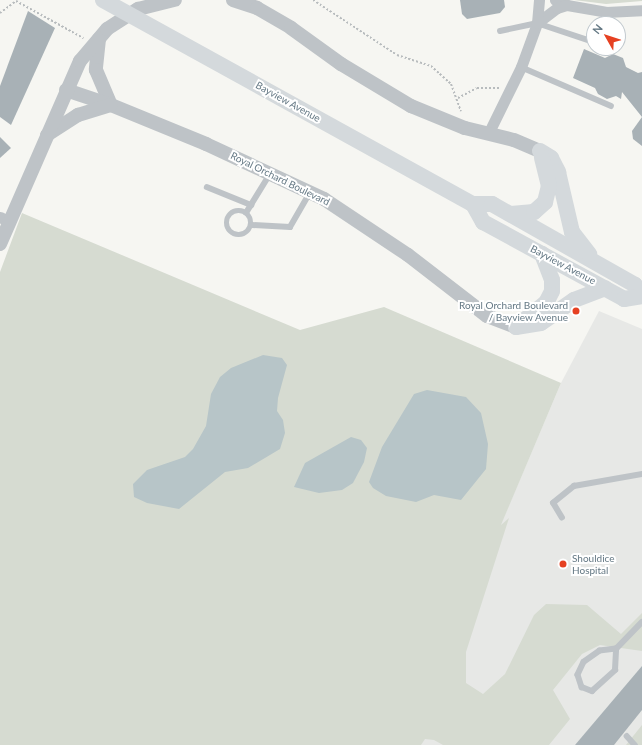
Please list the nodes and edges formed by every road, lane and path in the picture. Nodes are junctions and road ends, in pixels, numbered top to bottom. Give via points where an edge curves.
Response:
1 (103, 0) edge
2 (175, 0) edge
3 (233, 0) edge
4 (313, 0) edge
5 (539, 0) edge
6 (555, 0) edge
7 (567, 5) junction
8 (642, 10) edge
9 (0, 13) edge
10 (537, 23) junction
11 (500, 31) dead end
12 (100, 35) junction
13 (83, 38) dead end
14 (586, 39) edge
15 (521, 67) junction
16 (500, 88) dead end
17 (66, 90) junction
18 (458, 98) junction
19 (110, 105) junction
20 (611, 106) dead end
21 (461, 111) dead end
22 (488, 134) junction
23 (47, 135) junction
24 (540, 151) junction
25 (270, 174) junction
26 (207, 186) dead end
27 (311, 193) junction
28 (473, 204) junction
29 (251, 205) junction
30 (246, 213) junction
31 (511, 214) junction
32 (5, 219) edge
33 (252, 225) junction
34 (0, 244) edge
35 (542, 254) junction
36 (600, 265) junction
37 (605, 288) junction
38 (642, 295) edge
39 (516, 327) junction
40 (642, 474) edge
41 (562, 518) dead end
42 (642, 622) edge
43 (616, 649) junction
44 (627, 736) dead end
45 (635, 745) edge

1 - 28 main road, Bayview Avenue
2 - 12 street via 138,9
3 - 22 street via 257,8 291,28 355,72 412,106 465,128
4 - 18 path via 396,55 431,66 451,84
5 - 10 street
6 - 7 street
7 - 8 street via 606,12
7 - 10 street via 557,8
9 - 13 path via 16,1
10 - 11 lane
10 - 14 lane
10 - 15 street
12 - 17 street via 80,61
12 - 19 street via 96,70
15 - 20 lane
15 - 22 street
16 - 18 path via 477,88
17 - 19 street, Royal Orchard Boulevard
17 - 23 street
18 - 21 path
19 - 23 street via 78,115
19 - 25 street, Royal Orchard Boulevard
22 - 24 street via 514,140
23 - 32 street
24 - 31 main road via 549,177 548,196 534,212
24 - 36 main road via 551,158 558,172 572,232 578,243
25 - 27 street, Royal Orchard Boulevard
25 - 29 lane
26 - 29 lane
27 - 33 lane via 290,227
27 - 39 street, Royal Orchard Boulevard via 354,218 408,255 487,316
28 - 31 main road, Bayview Avenue via 492,204
28 - 35 main road, Bayview Avenue via 483,222
29 - 30 lane
30 - 33 lane
30 - 33 lane via 233,212 227,219 227,227 233,234 241,236 248,232
31 - 36 main road, Bayview Avenue
32 - 34 street
35 - 37 main road, Bayview Avenue
35 - 39 main road via 552,280 552,291 546,303
36 - 38 main road, Bayview Avenue via 635,285
37 - 38 main road, Bayview Avenue via 624,299
37 - 39 main road via 574,300 541,323
40 - 41 lane via 574,486 553,503
42 - 43 lane
43 - 43 lane via 600,651 584,662 578,675 582,687 592,690 615,670
44 - 45 lane

